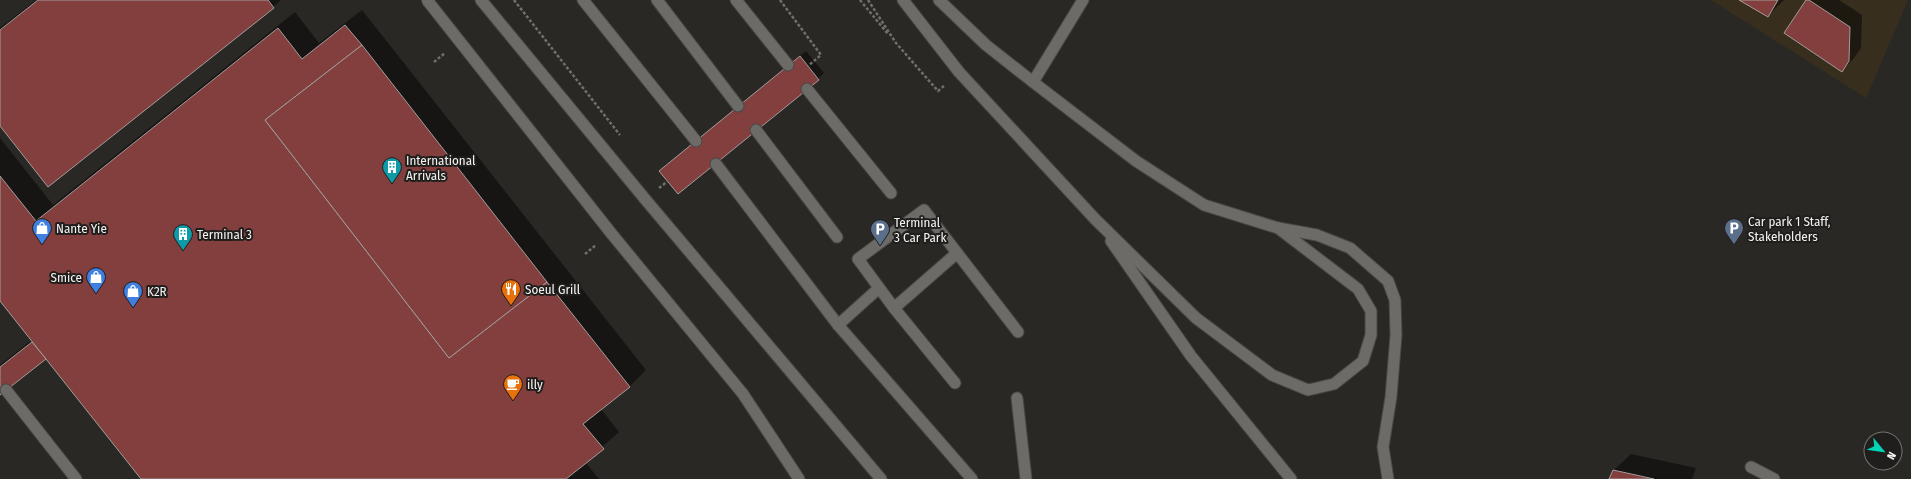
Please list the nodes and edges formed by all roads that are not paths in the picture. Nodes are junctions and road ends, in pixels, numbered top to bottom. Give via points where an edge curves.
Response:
1 (427, 0) edge
2 (481, 0) edge
3 (583, 0) edge
4 (657, 0) edge
5 (736, 0) edge
6 (902, 0) edge
7 (939, 0) edge
8 (1078, 2) edge
9 (788, 66) dead end
10 (1033, 82) junction
11 (807, 89) dead end
12 (738, 106) dead end
13 (756, 130) dead end
14 (696, 141) dead end
15 (716, 164) dead end
16 (892, 193) dead end
17 (1095, 219) junction
18 (1278, 228) junction
19 (837, 236) dead end
20 (957, 253) junction
21 (879, 288) junction
22 (894, 308) junction
23 (838, 325) junction
24 (1018, 332) dead end
25 (955, 382) dead end
26 (6, 390) dead end
27 (1017, 398) dead end
28 (1751, 467) dead end
29 (76, 479) edge
30 (799, 479) edge
31 (881, 479) edge
32 (972, 479) edge
33 (1026, 479) edge
34 (1291, 479) edge
35 (1388, 479) edge
36 (1774, 479) edge

1 - 30 lane, bridge via 611,233 743,394
2 - 31 lane
3 - 14 lane
4 - 12 lane
5 - 9 lane
6 - 17 lane via 959,72
7 - 10 lane via 986,45
8 - 10 lane
10 - 18 lane via 1136,161 1204,205
11 - 16 lane
13 - 19 lane
15 - 23 lane
17 - 18 lane via 1196,318 1272,375 1308,390 1334,384 1363,362 1372,336 1371,311 1358,289
17 - 34 lane via 1191,356
18 - 35 lane via 1317,235 1350,248 1388,281 1395,300 1396,335 1391,397 1383,447
20 - 21 lane via 924,210 858,259
20 - 22 lane
20 - 24 lane
21 - 22 lane
21 - 23 lane
22 - 25 lane
23 - 32 lane
26 - 29 lane
27 - 33 lane
28 - 36 lane

